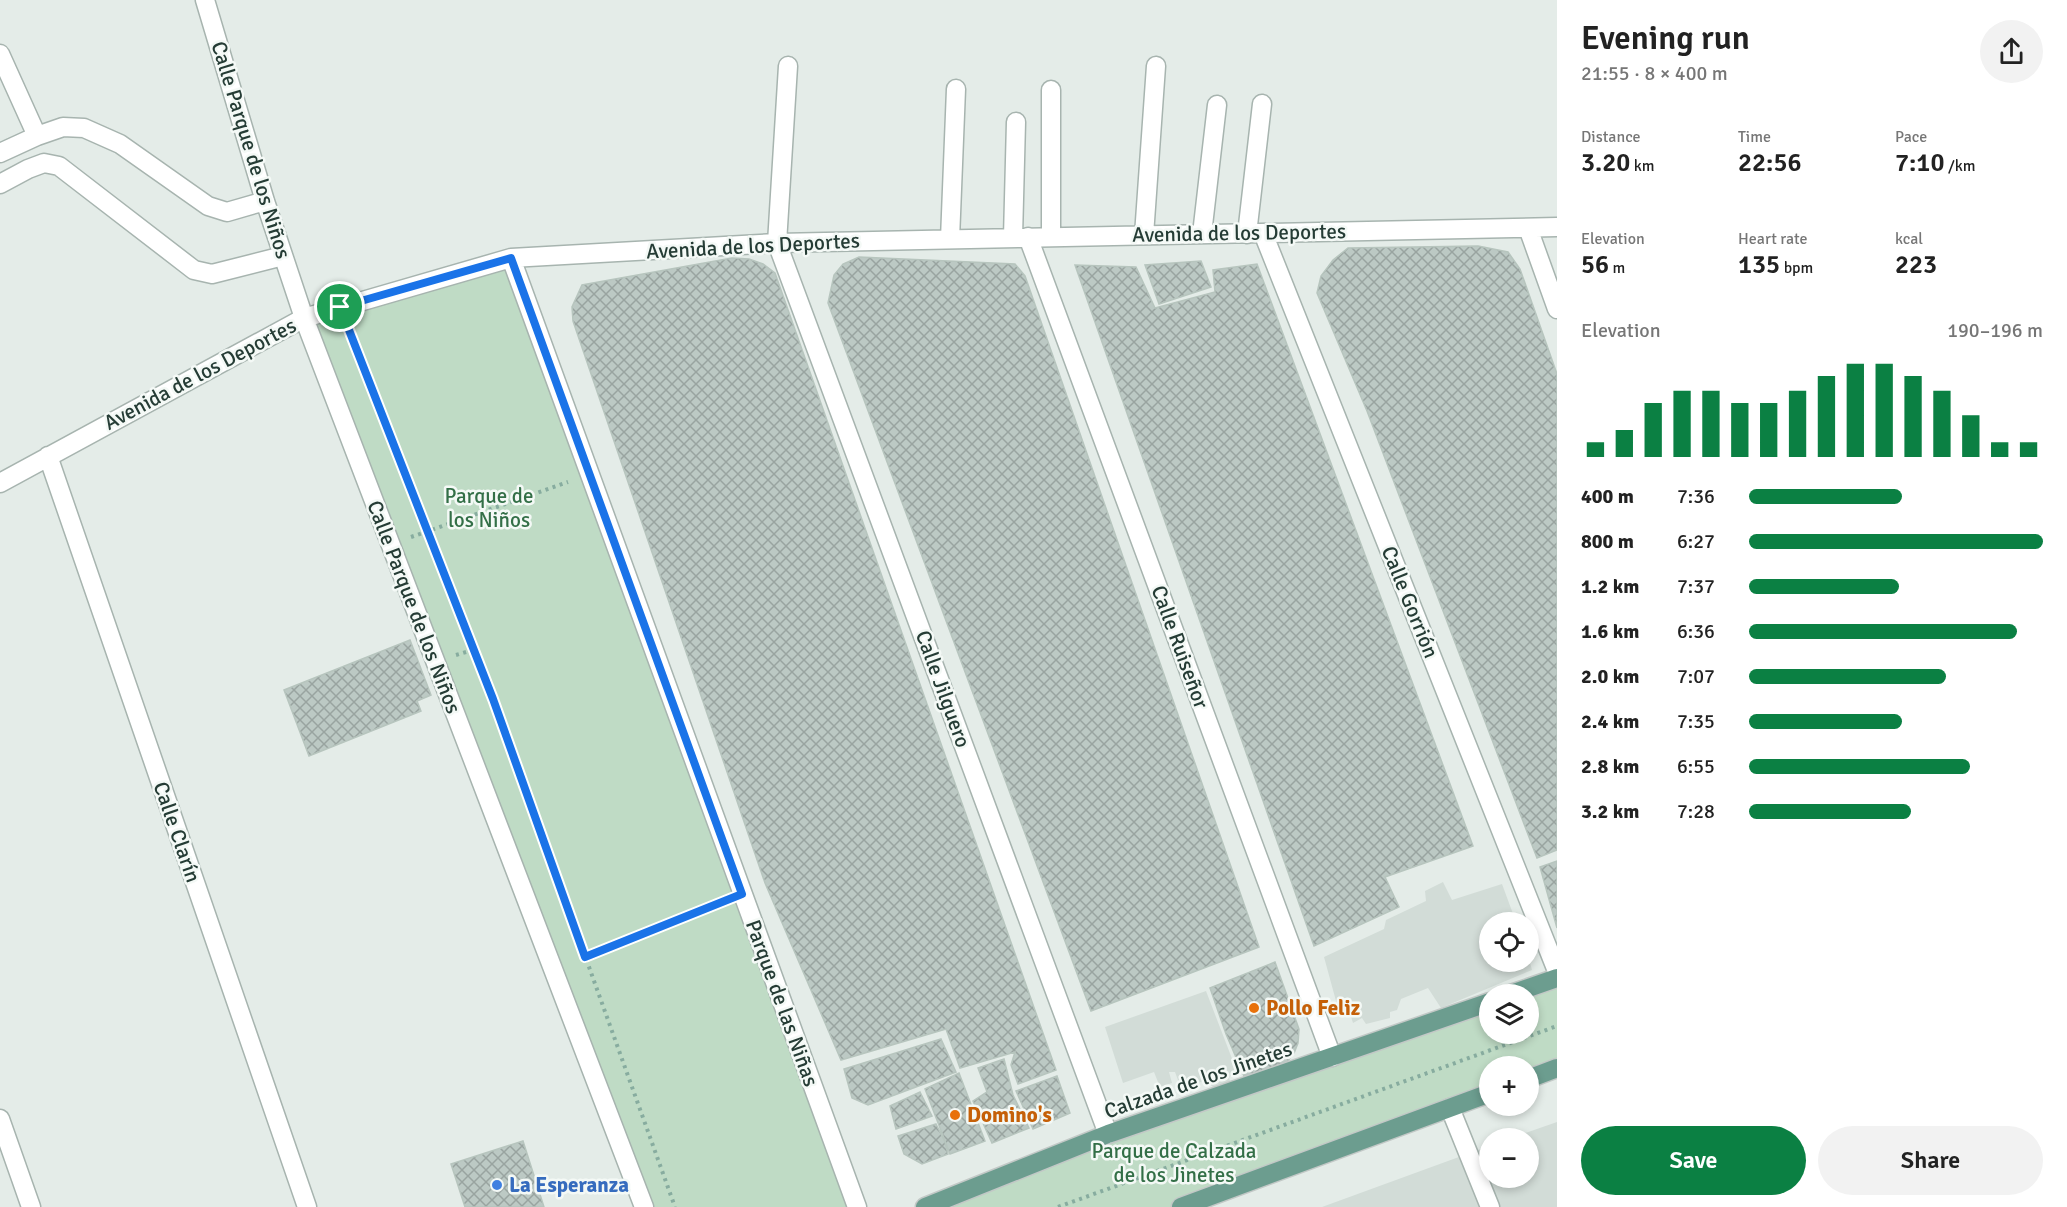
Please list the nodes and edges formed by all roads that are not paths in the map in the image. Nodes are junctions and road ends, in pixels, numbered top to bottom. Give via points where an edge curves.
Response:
1 (205, 0) edge
2 (0, 54) edge
3 (788, 66) dead end
4 (1156, 66) dead end
5 (956, 89) dead end
6 (1051, 90) dead end
7 (1262, 104) dead end
8 (1217, 105) dead end
9 (1016, 122) dead end
10 (37, 136) junction
11 (0, 153) edge
12 (0, 184) edge
13 (265, 201) junction
14 (1557, 227) edge
15 (1528, 228) junction
16 (1255, 233) junction
17 (1202, 234) junction
18 (1144, 235) junction
19 (1021, 237) junction
20 (1051, 237) junction
21 (950, 238) junction
22 (777, 243) junction
23 (283, 256) junction
24 (511, 258) junction
25 (1557, 309) edge
26 (304, 318) junction
27 (48, 456) junction
28 (0, 483) edge
29 (1557, 971) edge
30 (1557, 978) edge
31 (1539, 984) edge
32 (1479, 1006) edge
33 (1332, 1058) junction
34 (1557, 1068) edge
35 (1539, 1075) edge
36 (1479, 1097) edge
37 (1450, 1108) junction
38 (0, 1119) edge
39 (1108, 1134) junction
40 (31, 1207) edge
41 (307, 1207) edge
42 (644, 1207) edge
43 (857, 1207) edge
44 (925, 1207) edge
45 (1181, 1207) edge
46 (1490, 1207) edge

1 - 13 street, Calle Parque de los Niños
2 - 10 street
3 - 22 street
4 - 18 street
5 - 21 street
6 - 20 street
7 - 16 street
8 - 17 street
9 - 19 street
10 - 11 street
10 - 13 street via 63,127 84,128 120,144 208,206 227,212
12 - 23 street via 44,163 59,166 194,270 212,274
13 - 23 street, Calle Parque de los Niños
14 - 15 street, Avenida de los Deportes
15 - 16 street, Avenida de los Deportes
15 - 25 street
16 - 17 street, Avenida de los Deportes
16 - 29 street, Calle Gorrión
17 - 18 street, Avenida de los Deportes
18 - 20 street, Avenida de los Deportes
19 - 20 street, Avenida de los Deportes
19 - 21 street, Avenida de los Deportes
19 - 33 street, Calle Ruiseñor
21 - 22 street, Avenida de los Deportes
22 - 24 street, Avenida de los Deportes
22 - 39 street, Calle Jilguero
23 - 26 street, Calle Parque de los Niños
24 - 26 street, Avenida de los Deportes
24 - 43 street, Parque de las Niñas
26 - 27 street, Avenida de los Deportes
26 - 42 street, Calle Parque de los Niños
27 - 28 street, Avenida de los Deportes
27 - 41 street, Calle Clarín
30 - 31 main road
32 - 33 main road, Calzada de los Jinetes
33 - 39 main road, Calzada de los Jinetes
34 - 35 main road
36 - 37 main road
37 - 45 main road
37 - 46 street
38 - 40 street
39 - 44 main road, Calzada de los Jinetes

